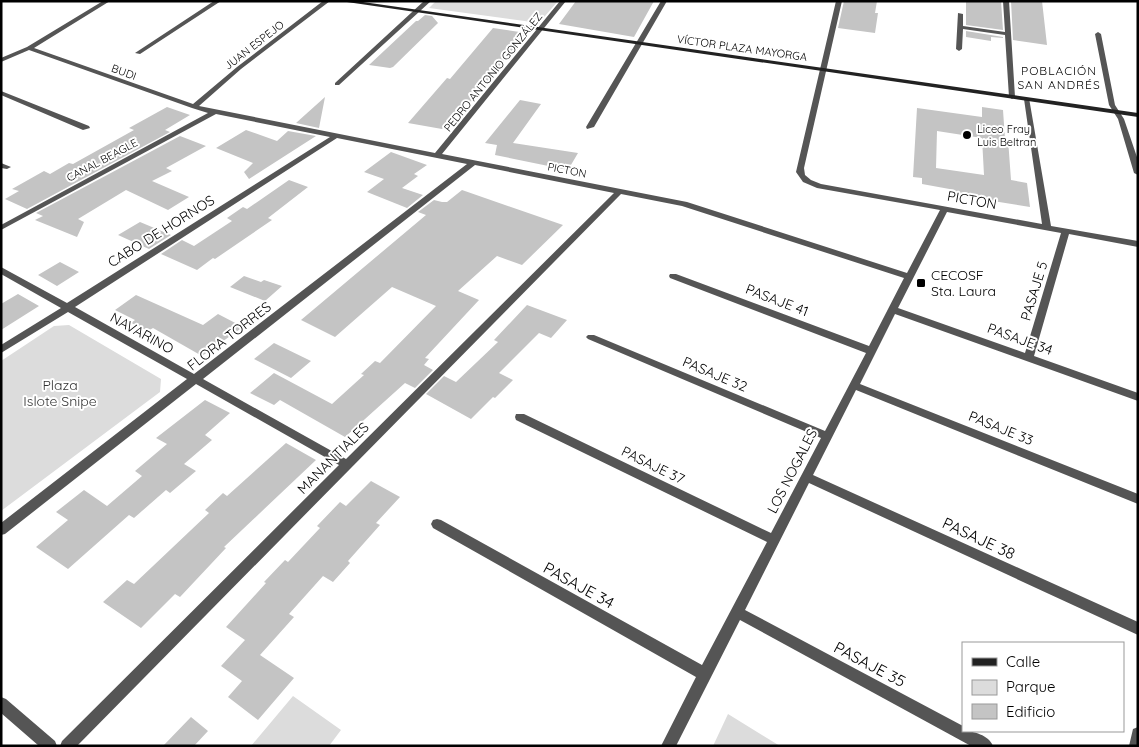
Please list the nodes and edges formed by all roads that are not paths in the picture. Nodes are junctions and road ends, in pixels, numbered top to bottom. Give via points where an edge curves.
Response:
1 (107, 1) edge
2 (218, 1) edge
3 (328, 1) edge
4 (343, 1) edge
5 (428, 1) edge
6 (563, 1) edge
7 (664, 1) edge
8 (839, 1) edge
9 (1006, 1) edge
10 (416, 12) junction
11 (960, 14) dead end
12 (960, 27) junction
13 (540, 30) junction
14 (1008, 34) junction
15 (1098, 34) dead end
16 (639, 44) junction
17 (29, 48) junction
18 (959, 49) dead end
19 (138, 53) dead end
20 (1, 60) edge
21 (822, 70) junction
22 (337, 84) dead end
23 (1, 93) edge
24 (1012, 97) junction
25 (1027, 99) junction
26 (194, 107) junction
27 (1117, 112) junction
28 (213, 113) junction
29 (1138, 115) edge
30 (590, 127) dead end
31 (86, 128) dead end
32 (336, 136) junction
33 (437, 156) junction
34 (473, 163) junction
35 (1138, 173) edge
36 (620, 191) junction
37 (944, 210) junction
38 (1047, 227) junction
39 (1, 228) edge
40 (1066, 231) junction
41 (1138, 244) edge
42 (1, 270) edge
43 (673, 276) dead end
44 (909, 277) junction
45 (68, 307) junction
46 (892, 309) junction
47 (592, 337) dead end
48 (1, 350) edge
49 (871, 351) junction
50 (1028, 358) junction
51 (196, 378) junction
52 (853, 385) junction
53 (1138, 397) edge
54 (520, 418) dead end
55 (827, 436) junction
56 (348, 464) junction
57 (807, 476) junction
58 (1138, 499) edge
59 (437, 524) dead end
60 (1, 530) edge
61 (774, 540) junction
62 (737, 612) junction
63 (1138, 629) edge
64 (705, 674) junction
65 (1, 704) edge
66 (1138, 734) edge
67 (50, 746) edge
68 (67, 746) edge
69 (668, 746) edge
70 (986, 746) edge
71 (1136, 746) edge

1 - 17 street
2 - 19 street
3 - 26 street, JUAN ESPEJO
4 - 10 street, VÍCTOR PLAZA MAYORGA
5 - 10 street
6 - 13 street, PEDRO ANTONIO GONZÁLEZ
7 - 16 street
8 - 21 street
9 - 14 street
10 - 13 street, VÍCTOR PLAZA MAYORGA
10 - 22 street
11 - 12 street
12 - 14 street
12 - 18 street
13 - 16 street, VÍCTOR PLAZA MAYORGA
13 - 33 street, PEDRO ANTONIO GONZÁLEZ
14 - 24 street
15 - 27 street via 1112,106
16 - 21 street, VÍCTOR PLAZA MAYORGA
16 - 30 street
17 - 20 street
17 - 26 street, BUDI
21 - 24 street, VÍCTOR PLAZA MAYORGA
21 - 37 street, PICTON via 799,171 803,178 820,186
23 - 31 street
24 - 25 street, VÍCTOR PLAZA MAYORGA
25 - 27 street, VÍCTOR PLAZA MAYORGA
25 - 38 street
26 - 28 street, BUDI
27 - 29 street, VÍCTOR PLAZA MAYORGA
27 - 35 street
28 - 32 street, PICTON
28 - 39 street, CANAL BEAGLE
32 - 33 street, PICTON
32 - 45 street, CABO DE HORNOS
33 - 34 street, PICTON
34 - 36 street, PICTON
34 - 51 street, FLORA TORRES
36 - 44 street, PICTON via 695,206
36 - 56 street, MANANTIALES
37 - 38 street, PICTON
37 - 44 street, LOS NOGALES
38 - 40 street, PICTON
40 - 41 street, PICTON
40 - 50 street, PASAJE 5
42 - 45 street, NAVARINO
43 - 49 street, PASAJE 41
44 - 46 street, LOS NOGALES
45 - 48 street, CABO DE HORNOS
45 - 51 street, NAVARINO
46 - 49 street, LOS NOGALES
46 - 50 street, PASAJE 34
47 - 55 street, PASAJE 32
49 - 52 street, LOS NOGALES
50 - 53 street, PASAJE 34
51 - 56 street, NAVARINO
51 - 60 street, FLORA TORRES
52 - 55 street, LOS NOGALES
52 - 58 street, PASAJE 33
54 - 61 street, PASAJE 37
55 - 57 street, LOS NOGALES
56 - 68 street, MANANTIALES
57 - 61 street, LOS NOGALES
57 - 63 street, PASAJE 38
59 - 64 street, PASAJE 34
61 - 62 street, LOS NOGALES
62 - 64 street, LOS NOGALES
62 - 70 street, PASAJE 35
64 - 69 street, LOS NOGALES
65 - 67 street
66 - 71 street

